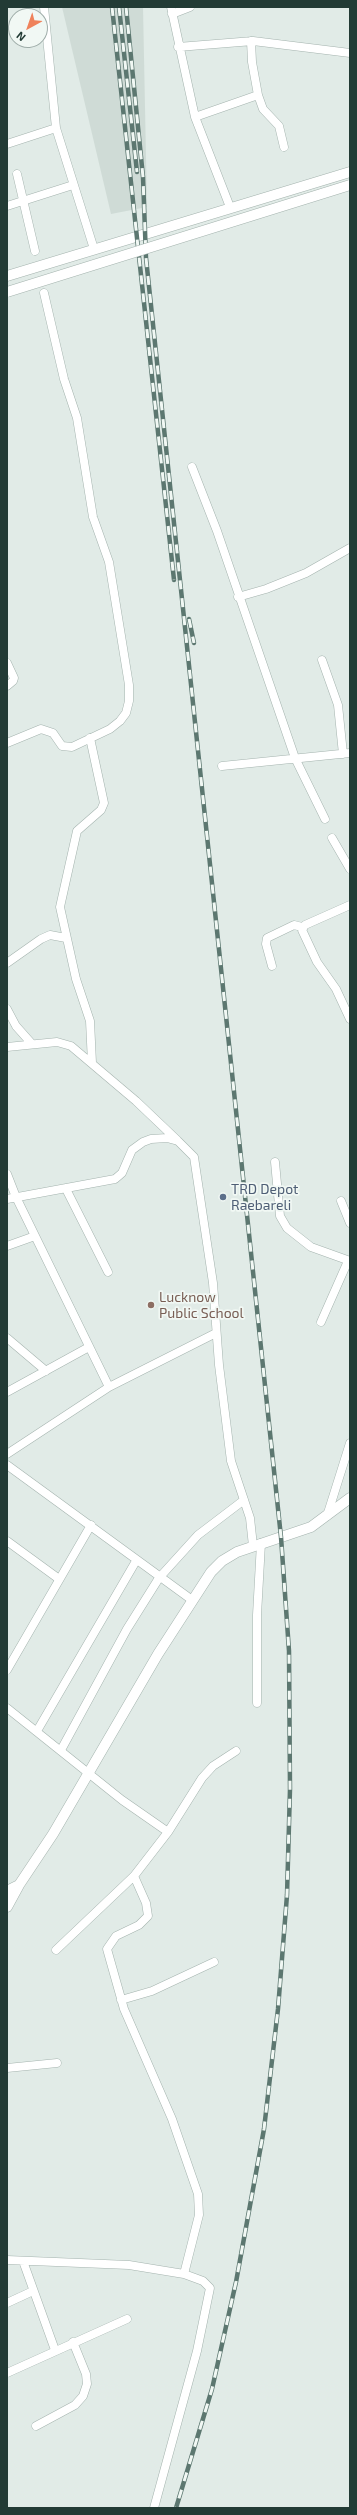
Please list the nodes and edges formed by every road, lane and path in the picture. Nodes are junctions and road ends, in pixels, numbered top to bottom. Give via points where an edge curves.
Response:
1 (44, 7) edge
2 (190, 7) edge
3 (172, 10) edge
4 (251, 41) junction
5 (178, 47) junction
6 (350, 53) edge
7 (258, 95) junction
8 (195, 117) junction
9 (56, 128) junction
10 (7, 144) edge
11 (284, 147) dead end
12 (350, 172) edge
13 (17, 174) dead end
14 (73, 185) junction
15 (350, 185) edge
16 (22, 201) junction
17 (7, 206) edge
18 (230, 207) junction
19 (94, 249) junction
20 (35, 251) dead end
21 (7, 276) edge
22 (7, 292) edge
23 (44, 293) dead end
24 (192, 467) dead end
25 (350, 548) edge
26 (238, 597) junction
27 (322, 660) dead end
28 (7, 664) edge
29 (7, 686) edge
30 (90, 738) junction
31 (7, 743) edge
32 (346, 753) edge
33 (295, 758) junction
34 (222, 766) dead end
35 (325, 819) dead end
36 (332, 838) dead end
37 (350, 869) edge
38 (350, 905) edge
39 (302, 927) junction
40 (66, 938) junction
41 (7, 963) edge
42 (272, 966) dead end
43 (7, 1009) edge
44 (350, 1019) edge
45 (32, 1044) junction
46 (7, 1047) edge
47 (92, 1063) junction
48 (178, 1141) junction
49 (275, 1162) dead end
50 (7, 1174) edge
51 (66, 1189) junction
52 (16, 1197) junction
53 (7, 1199) edge
54 (340, 1201) dead end
55 (350, 1223) edge
56 (34, 1236) junction
57 (7, 1246) edge
58 (349, 1261) edge
59 (108, 1272) dead end
60 (320, 1322) dead end
61 (216, 1333) junction
62 (7, 1338) edge
63 (89, 1347) junction
64 (46, 1371) junction
65 (109, 1388) junction
66 (7, 1392) edge
67 (350, 1443) edge
68 (7, 1454) edge
69 (7, 1465) edge
70 (350, 1498) edge
71 (244, 1500) junction
72 (327, 1516) junction
73 (91, 1525) junction
74 (9, 1543) edge
75 (257, 1544) junction
76 (7, 1552) edge
77 (136, 1561) junction
78 (160, 1578) junction
79 (59, 1579) junction
80 (192, 1600) junction
81 (7, 1670) edge
82 (257, 1703) dead end
83 (7, 1708) edge
84 (38, 1731) junction
85 (61, 1750) junction
86 (236, 1751) dead end
87 (89, 1773) junction
88 (168, 1832) junction
89 (134, 1876) junction
90 (19, 1885) junction
91 (7, 1891) edge
92 (7, 1907) edge
93 (56, 1950) dead end
94 (214, 1962) dead end
95 (121, 2000) junction
96 (57, 2063) dead end
97 (7, 2068) edge
98 (7, 2260) edge
99 (22, 2261) junction
100 (184, 2274) junction
101 (33, 2291) junction
102 (7, 2303) edge
103 (127, 2319) dead end
104 (73, 2342) junction
105 (55, 2350) junction
106 (7, 2373) edge
107 (36, 2426) dead end
108 (154, 2508) edge

1 - 9 street
2 - 3 street
3 - 5 street
4 - 5 street
4 - 6 street
4 - 7 street
5 - 8 street
7 - 8 street
7 - 11 street via 265,112 279,126
8 - 18 street
9 - 10 street
9 - 14 street
12 - 18 street
13 - 16 street
14 - 16 street
14 - 19 street
15 - 22 street, bridge
16 - 17 street
16 - 20 street
18 - 19 street
19 - 21 street
23 - 30 street via 64,379 79,429 93,517 108,562 129,685 126,713 110,729
24 - 26 street via 217,531
25 - 26 street via 306,573
26 - 33 street
27 - 32 street via 338,705
28 - 29 street via 14,678
30 - 31 street via 67,748 62,746 53,733 41,730
30 - 40 street via 104,803 101,810 82,824 74,840 60,907
32 - 33 street
33 - 34 street
33 - 35 street
36 - 37 street
38 - 39 street
39 - 42 street via 294,926 268,938 266,944
39 - 44 street via 317,962 336,989
40 - 41 street via 50,935
40 - 47 street via 90,1021
43 - 45 street via 16,1026
45 - 46 street
45 - 47 street via 64,1043
47 - 48 street
48 - 51 street via 167,1138 142,1142 132,1150 118,1177
48 - 61 street via 188,1149 197,1166 213,1283
49 - 58 street via 280,1216 287,1228 311,1247
50 - 52 street
51 - 52 street
51 - 59 street
52 - 53 street
52 - 56 street
54 - 55 street
56 - 57 street
56 - 63 street
58 - 60 street
61 - 65 street
61 - 71 street via 231,1461
62 - 64 street
63 - 64 street
63 - 65 street
64 - 66 street
65 - 68 street
67 - 72 street
69 - 73 street
70 - 72 street
71 - 75 street
71 - 78 street via 198,1535
72 - 75 street via 300,1532
73 - 77 street
73 - 79 street
74 - 76 street
74 - 79 street
75 - 80 street via 222,1561 211,1572
75 - 82 street
77 - 78 street
77 - 84 street
78 - 80 street
78 - 85 street via 127,1629
79 - 81 street
80 - 87 street
83 - 84 street
84 - 85 street
85 - 87 street
86 - 88 street via 213,1766 202,1778
87 - 88 street
87 - 90 street
88 - 89 street
89 - 93 street
89 - 95 street via 146,1903 148,1916 139,1925 116,1936 107,1949
90 - 91 street
90 - 92 street
94 - 95 street via 152,1991
95 - 100 street via 172,2119 198,2194 199,2215
96 - 97 street
98 - 99 street
99 - 100 street via 129,2264
99 - 101 street
100 - 108 street via 203,2281 210,2288 210,2293 186,2396
101 - 102 street
101 - 105 street
103 - 104 street
104 - 105 street
104 - 107 street via 86,2374 87,2384 83,2396 75,2405
105 - 106 street

